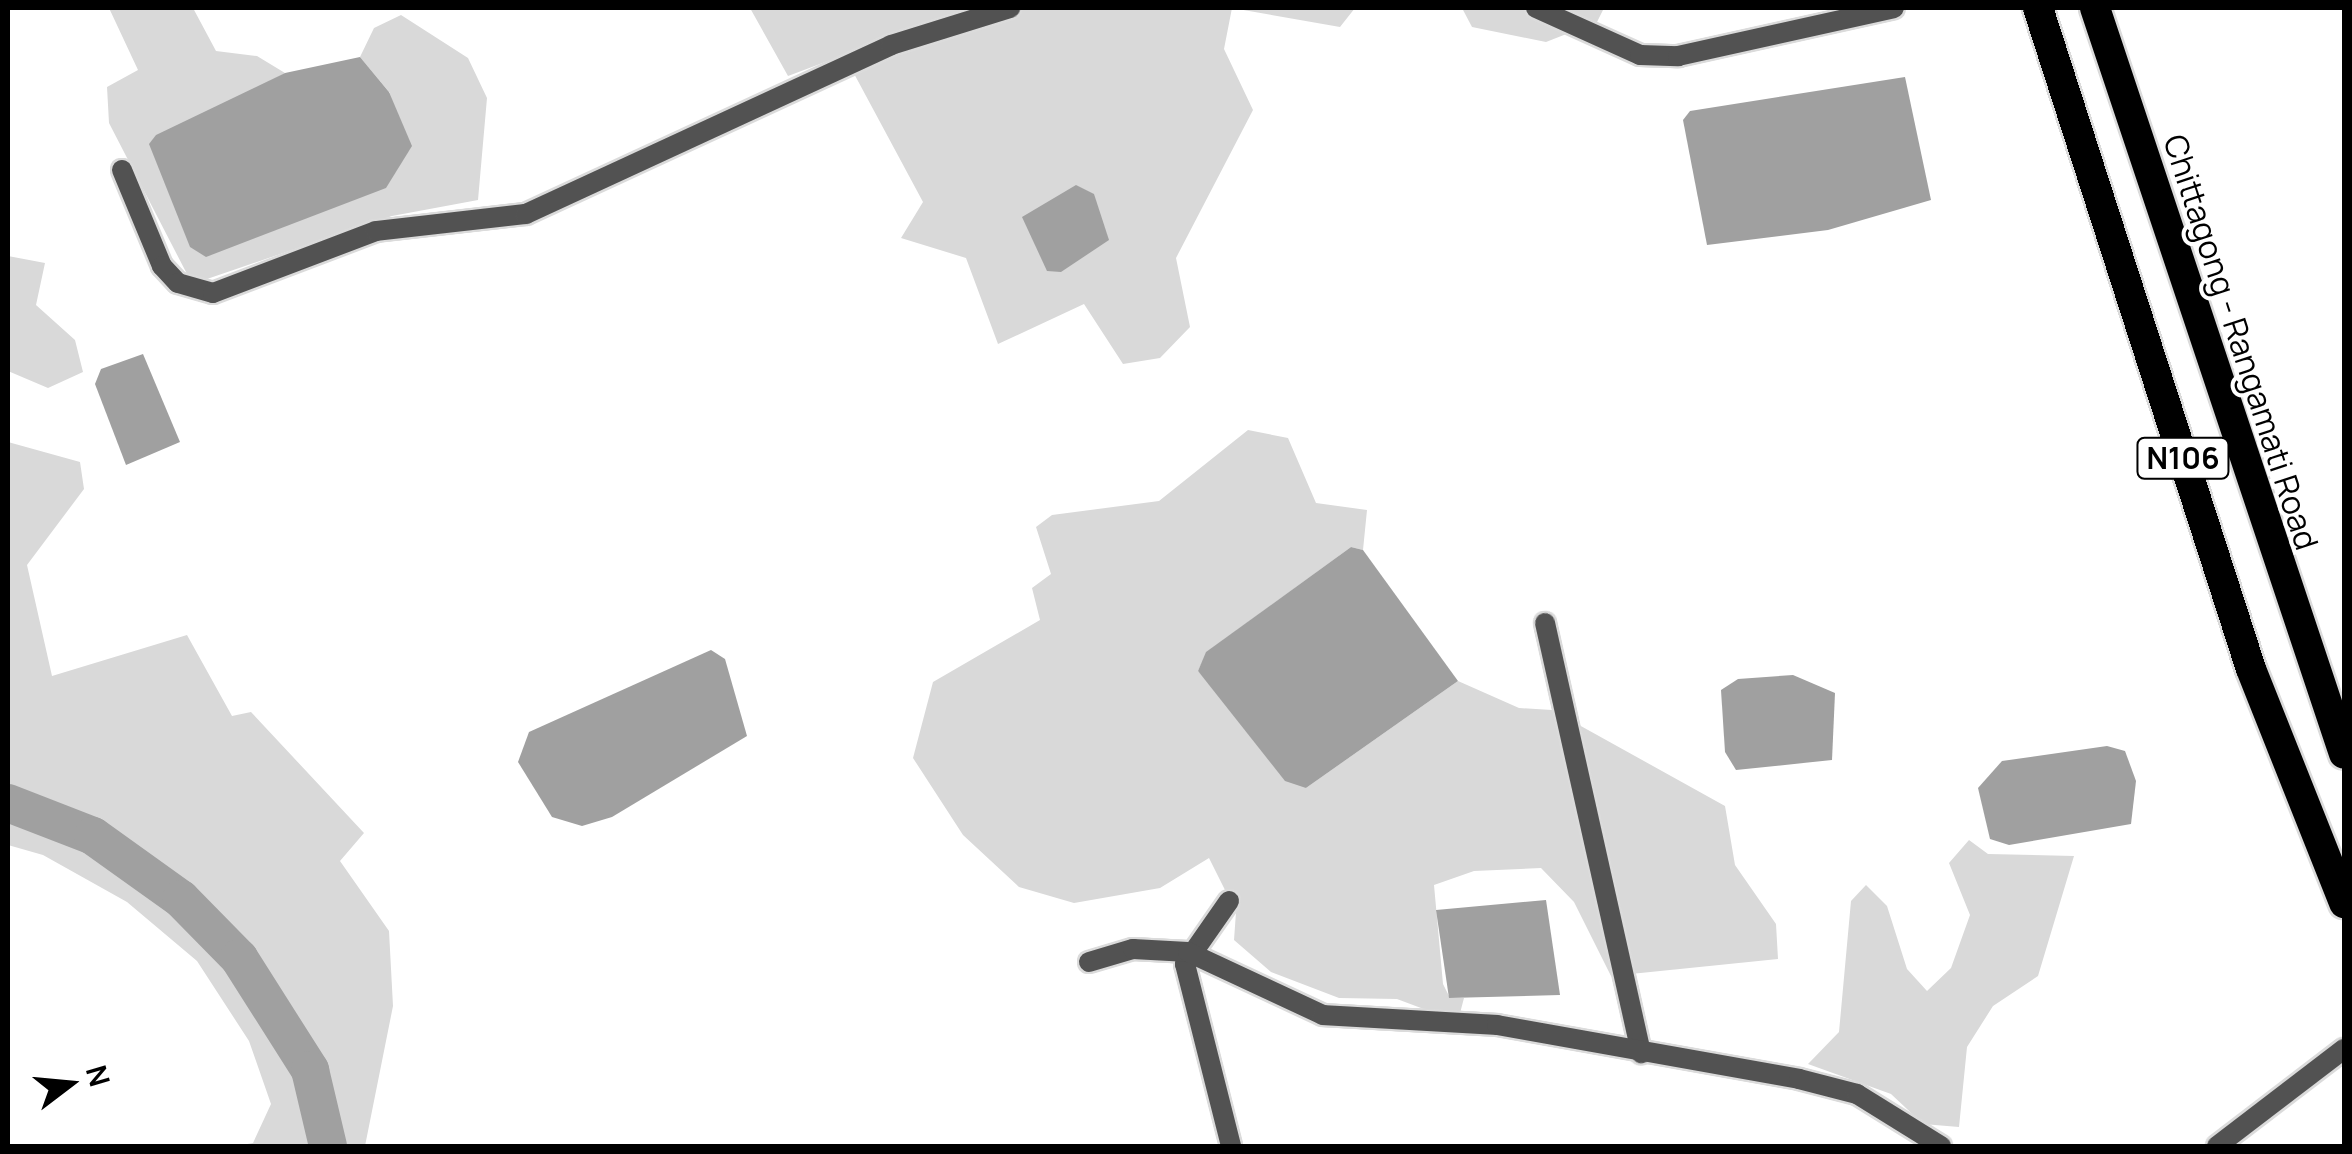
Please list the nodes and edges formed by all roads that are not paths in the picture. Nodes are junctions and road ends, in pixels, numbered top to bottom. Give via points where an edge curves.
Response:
1 (1010, 8) edge
2 (1536, 8) edge
3 (1894, 8) edge
4 (2038, 8) edge
5 (2095, 8) edge
6 (122, 170) dead end
7 (1545, 623) dead end
8 (2344, 754) edge
9 (1229, 901) dead end
10 (2344, 903) edge
11 (1188, 952) junction
12 (1089, 962) dead end
13 (2344, 1049) edge
14 (1642, 1053) junction
15 (1231, 1146) edge
16 (1940, 1146) edge
17 (2217, 1146) edge

1 - 6 street via 891,44 526,214 376,231 213,293 178,283 162,266
2 - 3 street via 1640,54 1678,56
4 - 10 highway, N106 via 2251,669
5 - 8 highway, Chittagong - Rangamati Road / N106
7 - 14 street
9 - 11 street
11 - 12 street via 1133,949
11 - 14 street via 1323,1015 1496,1026
11 - 15 street via 1189,1002
13 - 17 street
14 - 16 street via 1857,1094

